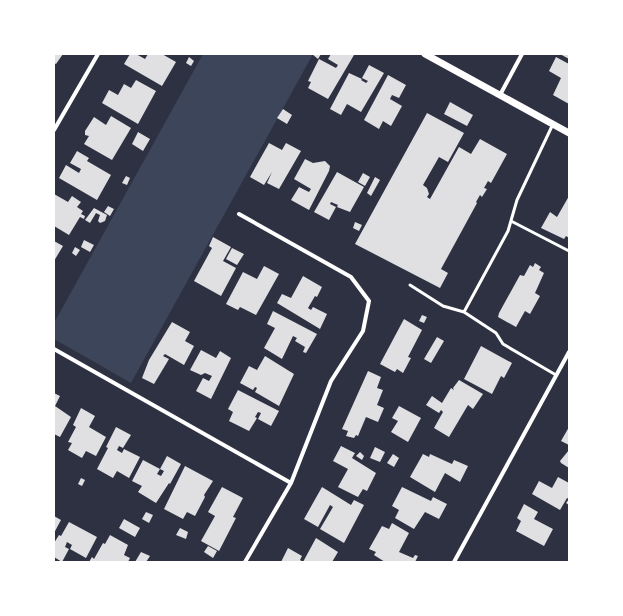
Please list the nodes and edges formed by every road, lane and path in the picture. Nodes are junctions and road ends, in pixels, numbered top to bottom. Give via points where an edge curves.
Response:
1 (98, 54) edge
2 (425, 54) edge
3 (522, 54) edge
4 (500, 94) junction
5 (553, 124) junction
6 (54, 130) edge
7 (569, 133) edge
8 (239, 214) dead end
9 (511, 221) junction
10 (569, 251) edge
11 (410, 285) dead end
12 (464, 312) junction
13 (54, 349) edge
14 (569, 352) edge
15 (556, 375) junction
16 (291, 483) junction
17 (246, 562) edge
18 (454, 562) edge

1 - 6 street
2 - 4 street
3 - 4 street
4 - 5 street
5 - 7 street
5 - 9 lane via 517,200
8 - 16 street via 351,277 369,301 363,331 331,381
9 - 10 lane
9 - 12 lane
11 - 12 lane via 443,306
12 - 15 lane via 496,333 503,344
13 - 16 street
14 - 15 street
15 - 18 street
16 - 17 street

